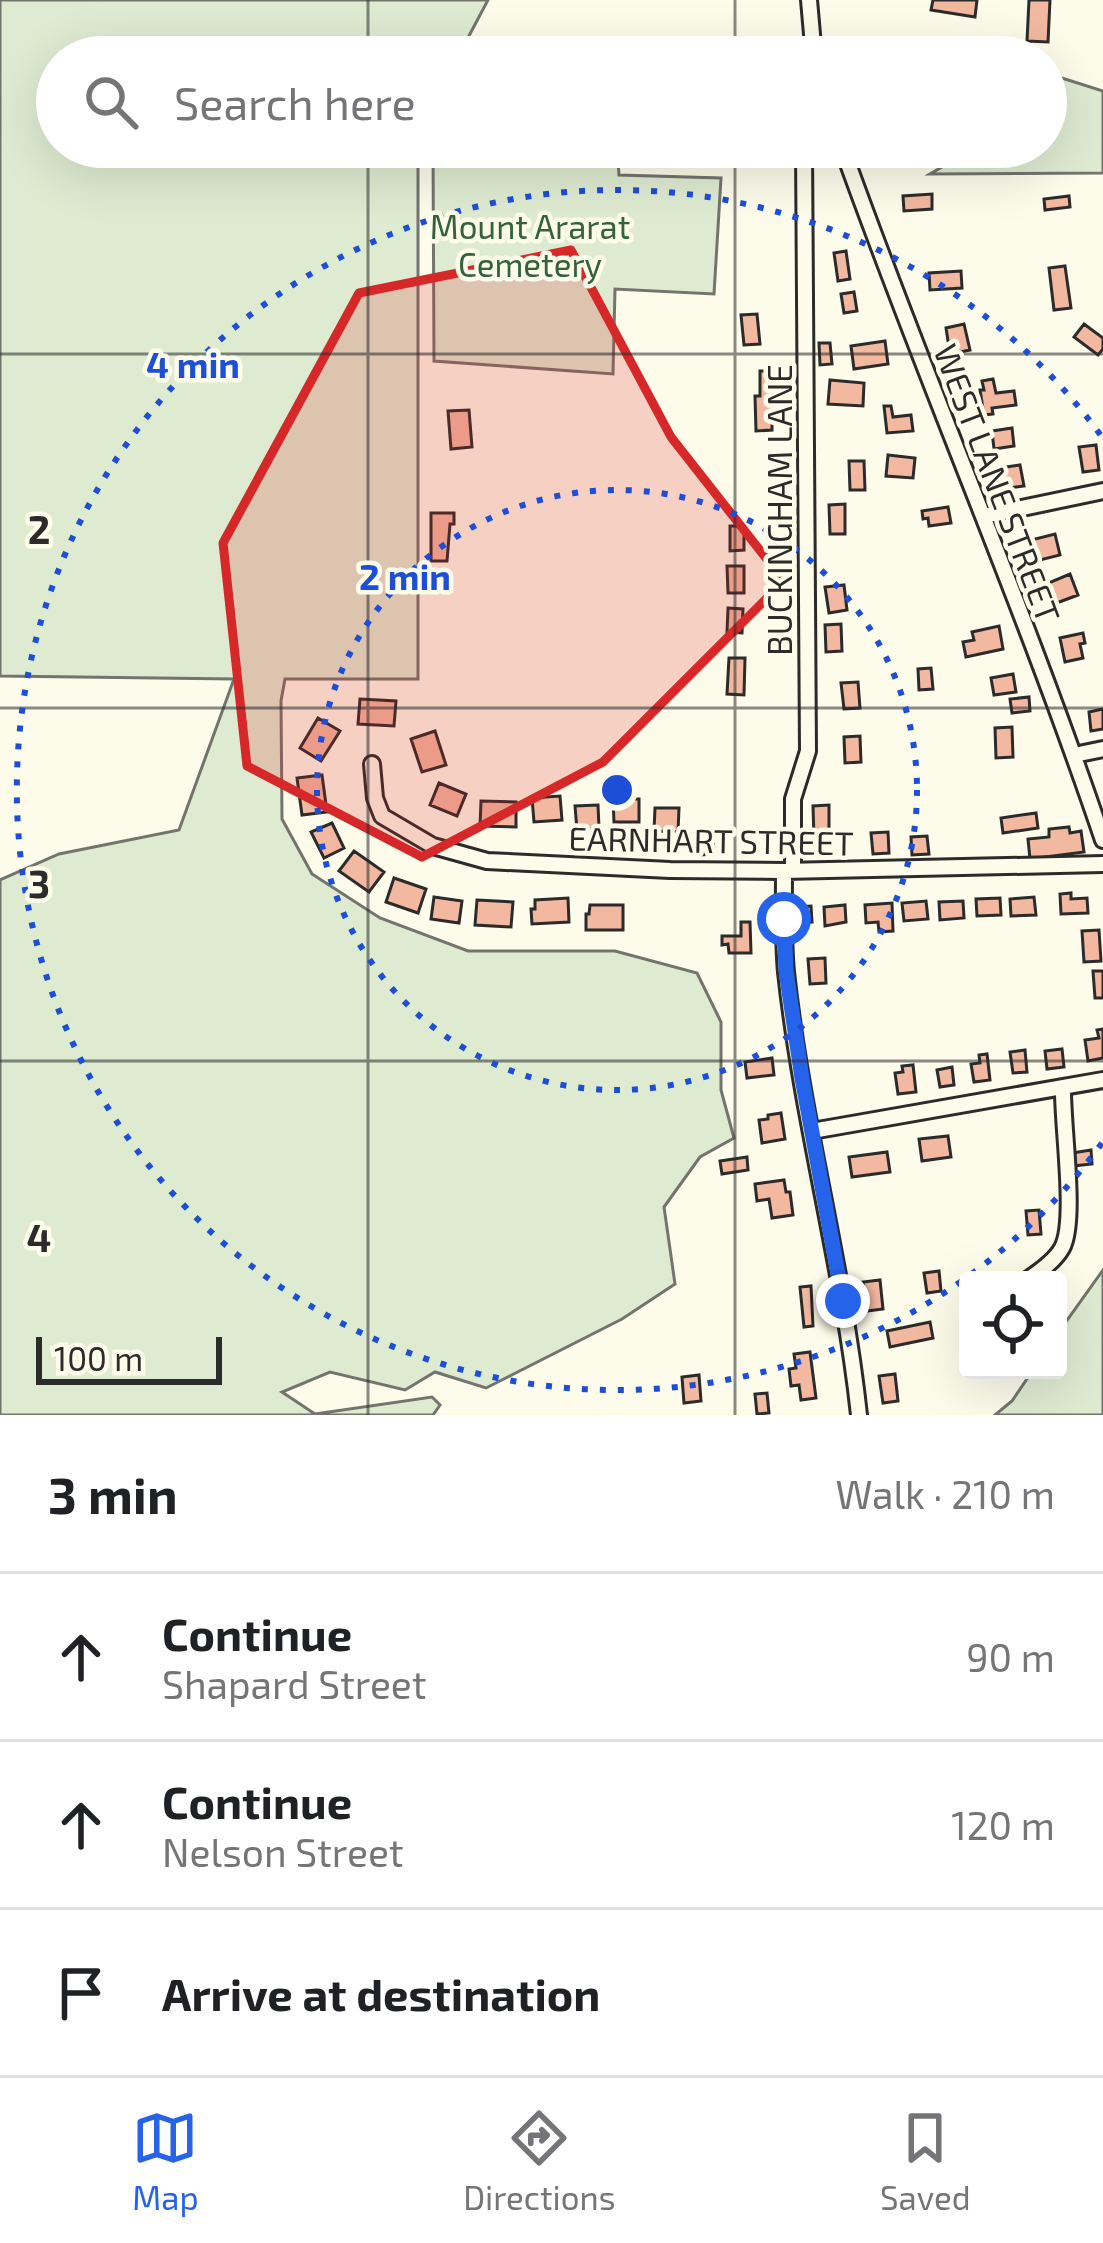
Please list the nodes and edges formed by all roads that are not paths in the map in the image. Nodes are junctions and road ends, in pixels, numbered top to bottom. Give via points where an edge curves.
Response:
1 (809, 0) edge
2 (812, 36) edge
3 (804, 168) edge
4 (849, 168) edge
5 (1103, 491) edge
6 (984, 516) junction
7 (1103, 749) edge
8 (1074, 754) junction
9 (372, 764) dead end
10 (1103, 840) edge
11 (1103, 864) edge
12 (788, 871) junction
13 (1103, 1080) edge
14 (1063, 1087) junction
15 (812, 1130) junction
16 (1040, 1271) edge
17 (859, 1415) edge

1 - 2 street
3 - 12 street, BUCKINGHAM LANE via 808,751
4 - 6 street, WEST LANE STREET
5 - 6 street
6 - 8 street, WEST LANE STREET
7 - 8 street
8 - 10 street, WEST LANE STREET
9 - 12 street, EARNHART STREET via 382,816 433,846 487,861
11 - 12 street, EARNHART STREET
12 - 15 street, BUCKINGHAM LANE via 786,971
13 - 14 street
14 - 15 street
14 - 16 street via 1070,1214 1063,1247
15 - 17 street, BUCKINGHAM LANE

